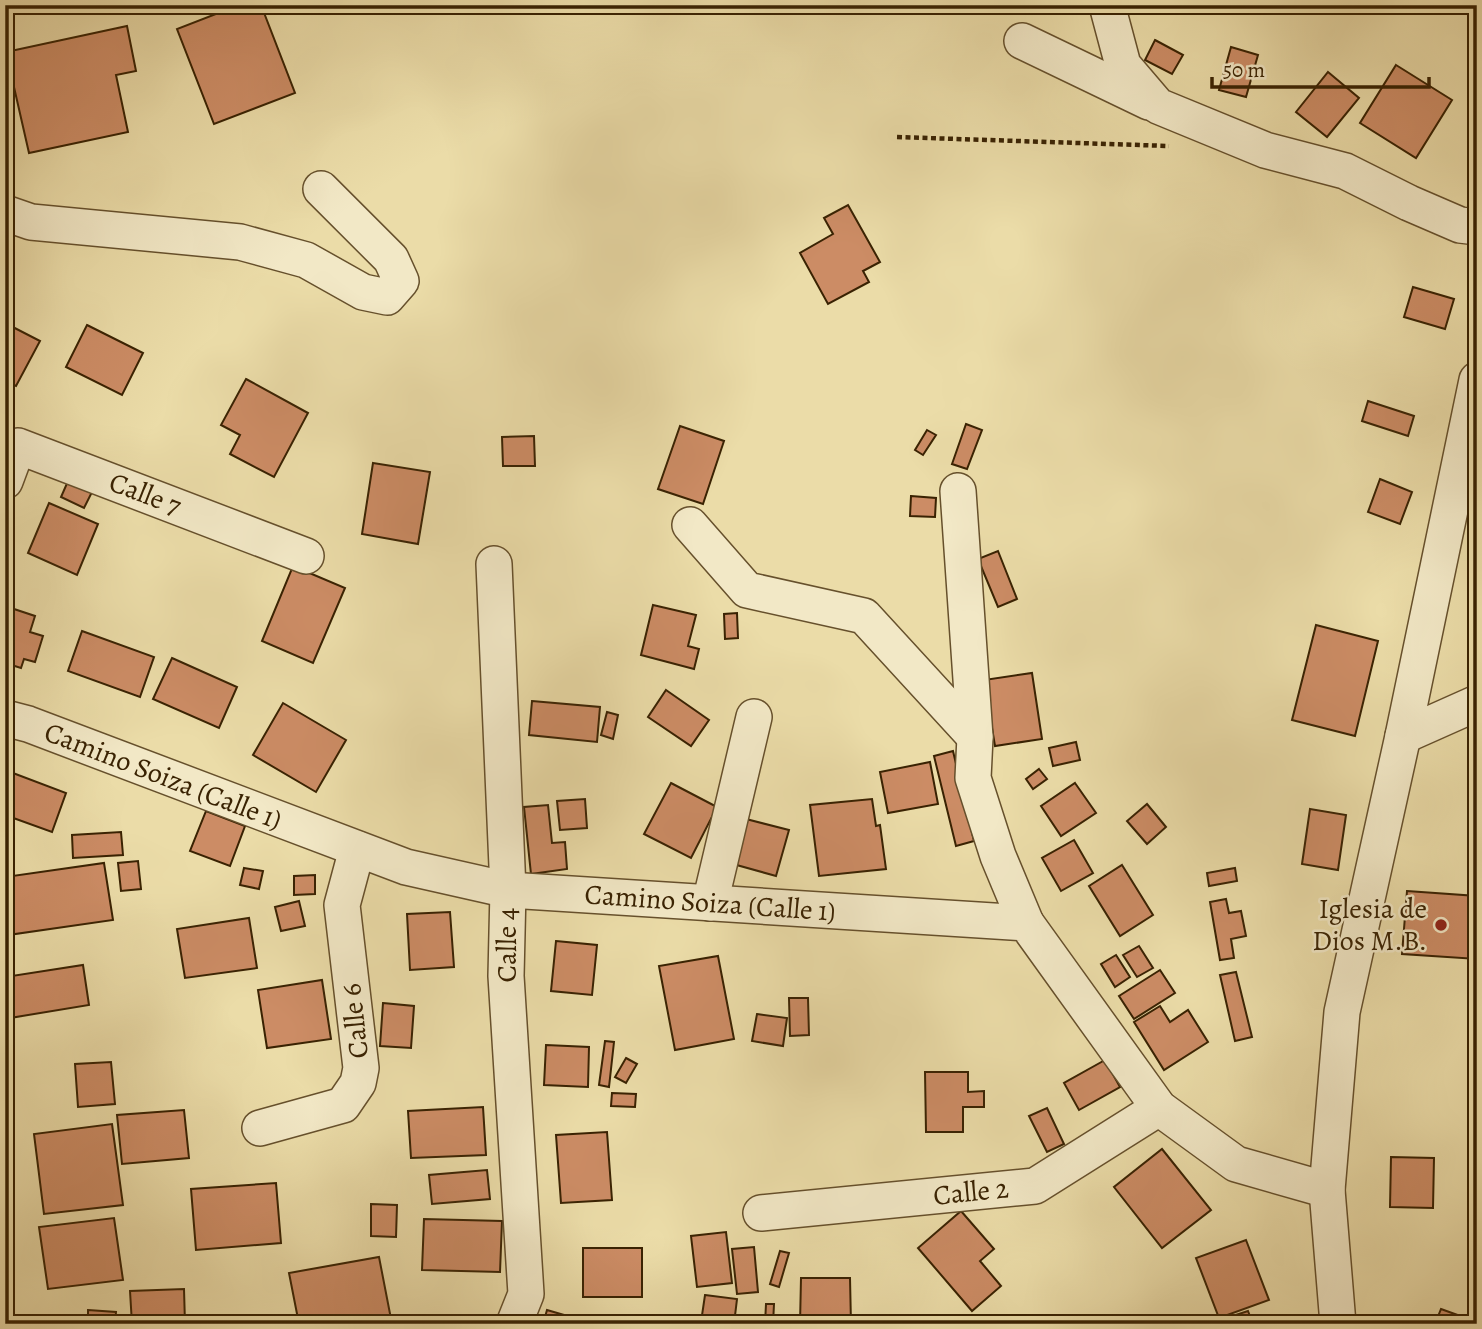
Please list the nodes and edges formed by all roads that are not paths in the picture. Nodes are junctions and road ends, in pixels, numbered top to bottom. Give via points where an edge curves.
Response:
1 (1107, 5) edge
2 (1022, 41) dead end
3 (1158, 106) junction
4 (321, 189) dead end
5 (5, 213) edge
6 (1477, 227) edge
7 (1477, 380) edge
8 (5, 481) edge
9 (958, 491) dead end
10 (690, 525) dead end
11 (306, 556) dead end
12 (494, 564) dead end
13 (1477, 702) edge
14 (754, 717) dead end
15 (5, 718) edge
16 (1403, 736) junction
17 (975, 737) junction
18 (357, 849) junction
19 (508, 890) junction
20 (710, 903) junction
21 (1026, 923) junction
22 (1159, 1108) junction
23 (260, 1128) dead end
24 (1327, 1190) junction
25 (761, 1213) dead end
26 (514, 1324) edge
27 (1338, 1324) edge

1 - 3 street via 1123,65
2 - 3 street
3 - 6 street via 1265,149 1345,171 1460,225
4 - 5 street via 391,259 401,281 387,297 363,292 306,260 240,242 31,222
7 - 16 street
8 - 11 street, Calle 7 via 18,446
9 - 17 street
10 - 17 street via 747,590 864,616
12 - 19 street, Calle 4
13 - 16 street
14 - 20 street
15 - 18 street, Camino Soiza (Calle 1)
16 - 24 street via 1342,1012
17 - 21 street via 973,778
18 - 19 street, Camino Soiza (Calle 1) via 406,867
18 - 23 street, Calle 6 via 341,905 361,1068 358,1083 343,1105
19 - 20 street, Camino Soiza (Calle 1)
19 - 26 street, Calle 4 via 506,976 526,1294
20 - 21 street, Camino Soiza (Calle 1)
21 - 22 street
22 - 24 street via 1236,1164
22 - 25 street, Calle 2 via 1035,1186
24 - 27 street

